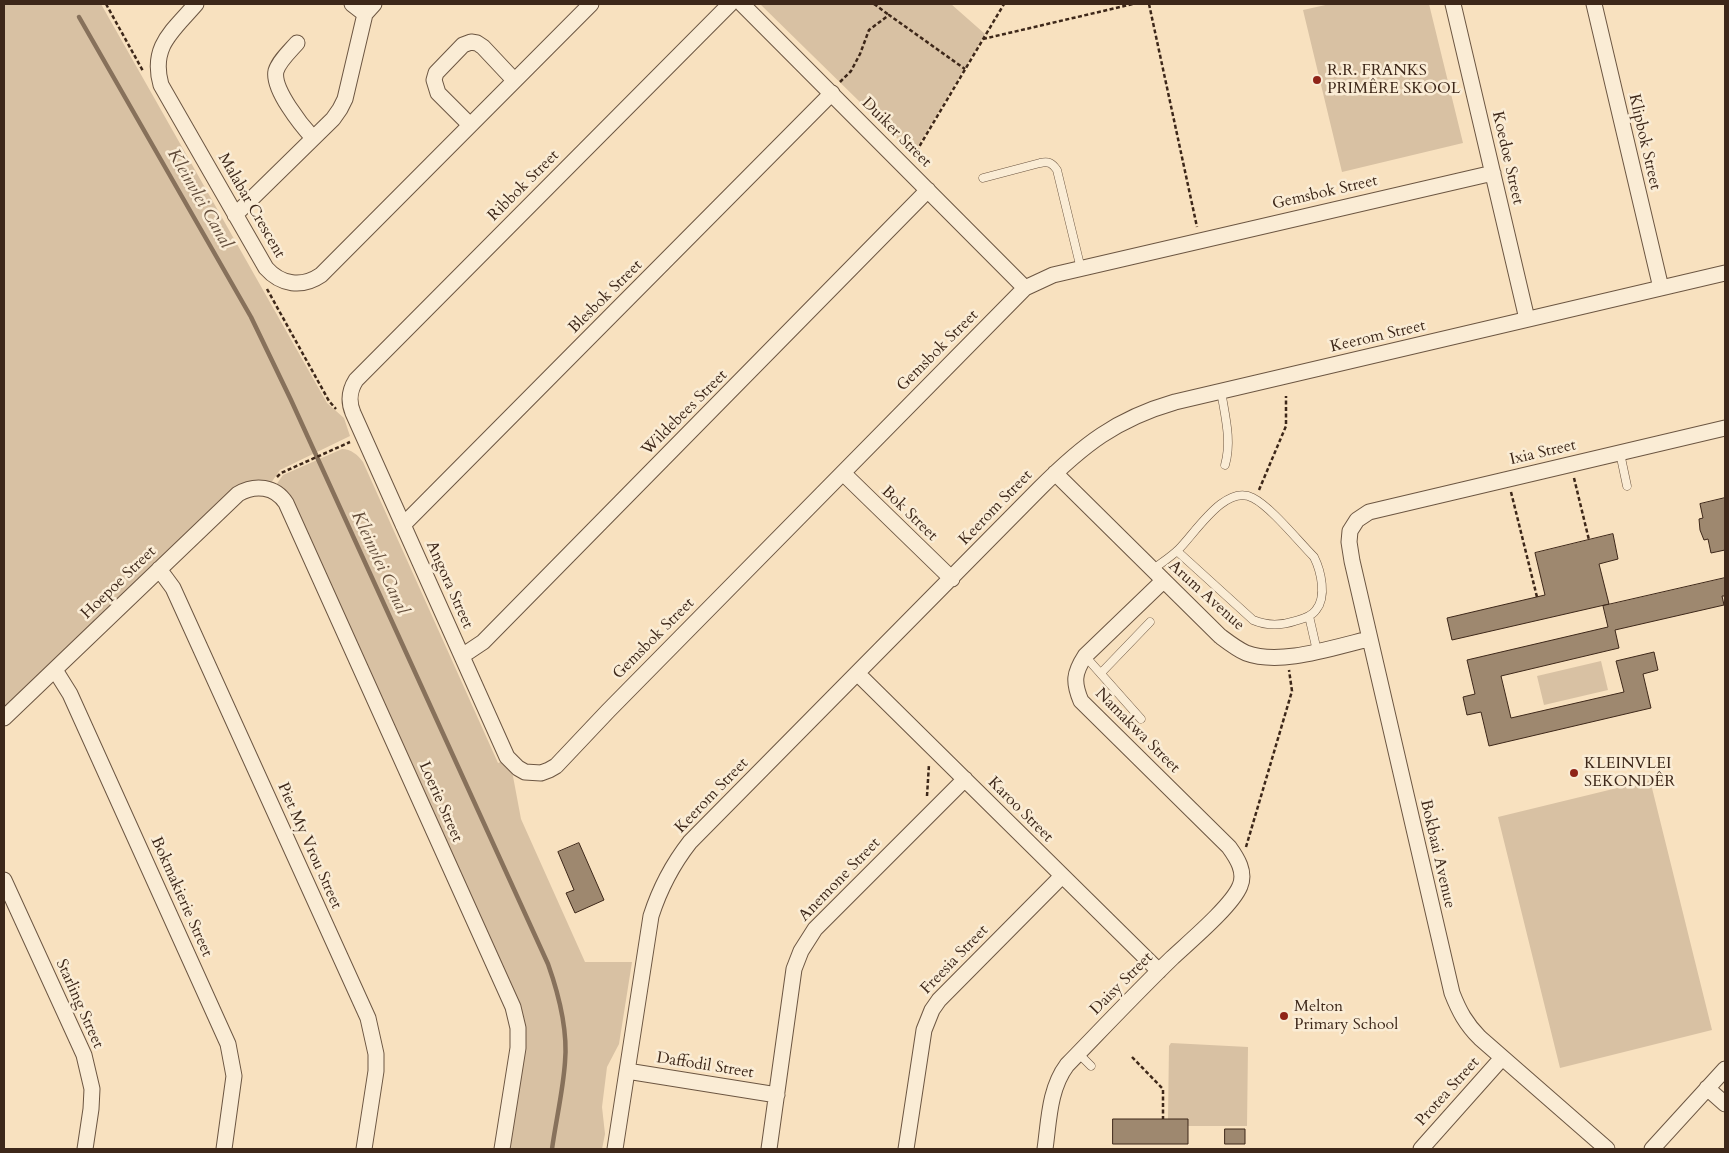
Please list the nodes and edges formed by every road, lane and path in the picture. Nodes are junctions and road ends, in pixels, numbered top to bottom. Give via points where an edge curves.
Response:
1 (196, 4) edge
2 (352, 4) edge
3 (591, 4) edge
4 (730, 4) edge
5 (742, 4) edge
6 (874, 4) edge
7 (1004, 4) edge
8 (1133, 4) edge
9 (1149, 4) edge
10 (1453, 4) edge
11 (1594, 4) edge
12 (369, 9) edge
13 (889, 15) junction
14 (983, 39) junction
15 (296, 43) dead end
16 (966, 70) junction
17 (514, 80) junction
18 (832, 93) junction
19 (470, 125) junction
20 (313, 138) junction
21 (914, 156) dead end
22 (1493, 173) junction
23 (983, 178) dead end
24 (928, 190) junction
25 (235, 214) junction
26 (1200, 240) junction
27 (1081, 269) junction
28 (1725, 273) edge
29 (1025, 288) junction
30 (1661, 288) junction
31 (1527, 319) junction
32 (1221, 391) junction
33 (1286, 396) dead end
34 (350, 397) joint
35 (1725, 428) edge
36 (356, 439) dead end
37 (1620, 453) junction
38 (1571, 464) junction
39 (1225, 465) dead end
40 (843, 473) junction
41 (1056, 473) junction
42 (1507, 479) junction
43 (1627, 486) dead end
44 (268, 489) junction
45 (1255, 498) junction
46 (1369, 512) joint
47 (403, 525) junction
48 (1589, 540) dead end
49 (1178, 551) junction
50 (159, 569) junction
51 (1152, 570) junction
52 (952, 579) junction
53 (1163, 581) junction
54 (1537, 597) dead end
55 (1309, 616) junction
56 (1150, 622) dead end
57 (1369, 639) junction
58 (1317, 650) junction
59 (462, 656) junction
60 (1085, 656) junction
61 (1287, 657) junction
62 (54, 670) junction
63 (1101, 673) junction
64 (857, 674) junction
65 (4, 718) edge
66 (1141, 719) dead end
67 (533, 773) joint
68 (965, 779) junction
69 (1238, 861) junction
70 (1062, 876) junction
71 (4, 880) edge
72 (1159, 971) junction
73 (1078, 1053) junction
74 (1132, 1057) dead end
75 (1502, 1058) junction
76 (1091, 1066) dead end
77 (1725, 1069) edge
78 (627, 1070) junction
79 (1707, 1088) junction
80 (777, 1095) junction
81 (1725, 1104) edge
82 (1163, 1119) dead end
83 (85, 1149) edge
84 (224, 1149) edge
85 (364, 1149) edge
86 (502, 1149) edge
87 (615, 1149) edge
88 (769, 1149) edge
89 (906, 1149) edge
90 (1044, 1149) edge
91 (1421, 1149) edge
92 (1607, 1149) edge
93 (1652, 1149) edge

1 - 25 street, Malabar Crescent via 160,49 157,71 161,85
2 - 12 street
3 - 17 street, Malabar Crescent
4 - 34 street, Ribbok Street via 356,380
5 - 18 street, Duiker Street
6 - 13 path
7 - 14 path
8 - 14 path
9 - 26 path
10 - 22 street, Koedoe Street
11 - 30 street, Klipbok Street
12 - 20 street via 345,98 333,119
13 - 16 path
13 - 18 path via 869,30 851,71
14 - 16 path
15 - 20 street via 279,64 276,80 293,114
16 - 21 path
17 - 19 street, Malabar Crescent
17 - 19 street via 483,47 471,42 463,45 436,73 434,80 438,93
18 - 24 street, Duiker Street
18 - 47 street, Blesbok Street
19 - 25 street, Malabar Crescent via 321,275 309,282 295,284 272,274
20 - 25 street
22 - 26 street, Gemsbok Street
22 - 31 street, Koedoe Street
23 - 27 lane via 1040,162 1053,164
24 - 29 street, Duiker Street
24 - 59 street, Wildebees Street via 490,635
26 - 27 street, Gemsbok Street
27 - 29 street, Gemsbok Street via 1053,275
28 - 30 street, Keerom Street
29 - 40 street, Gemsbok Street
30 - 31 street, Keerom Street
31 - 32 street, Keerom Street
32 - 39 lane via 1228,442
32 - 41 street, Keerom Street via 1150,409 1129,418 1085,446
33 - 45 path via 1286,426
34 - 47 street, Angora Street via 353,413
35 - 37 street, Ixia Street
36 - 44 path via 293,467 278,476
37 - 38 street, Ixia Street
37 - 43 lane
38 - 42 street, Ixia Street
38 - 48 path
40 - 52 street, Bok Street
40 - 67 street, Gemsbok Street via 556,766
41 - 51 street, Arum Avenue
41 - 52 street, Keerom Street
42 - 46 street, Ixia Street
42 - 54 path
44 - 50 street, Hoepoe Street via 251,488 238,494
44 - 86 street, Loerie Street via 286,503 513,1007 518,1048
45 - 49 lane via 1236,495 1226,500
45 - 55 lane via 1314,557 1318,565 1320,602
46 - 57 street, Bokbaai Avenue via 1357,520 1350,531 1349,542
47 - 59 street, Angora Street
49 - 51 lane
49 - 55 lane via 1253,620 1263,625 1286,624
50 - 62 street, Hoepoe Street
50 - 85 street, Piet My Vrou Street via 173,588 368,1018 376,1054 376,1071
51 - 53 street, Arum Avenue
52 - 64 street, Keerom Street
53 - 60 street, Namakwa Street
53 - 61 street, Arum Avenue via 1232,645 1260,656
55 - 58 lane
56 - 63 lane
57 - 58 street, Arum Avenue
57 - 75 street, Bokbaai Avenue via 1452,993 1469,1027
58 - 61 street, Arum Avenue
59 - 67 street, Angora Street via 507,757 518,768
60 - 63 lane
60 - 69 street, Namakwa Street via 1075,679 1081,701 1229,847
61 - 69 path via 1292,691
62 - 65 street, Hoepoe Street
62 - 84 street, Bokmakierie Street via 70,694 228,1044 234,1076
63 - 66 lane
64 - 68 street, Karoo Street
64 - 78 street, Keerom Street via 690,842 671,868 651,916
68 - 70 street, Karoo Street
68 - 80 street, Anemone Street via 807,940 794,969
69 - 72 street, Daisy Street via 1240,885 1233,897
70 - 72 street, Karoo Street
70 - 89 street, Freesia Street via 932,1010 924,1030
71 - 83 street, Starling Street via 84,1055 92,1089
72 - 73 street, Daisy Street
73 - 76 lane
73 - 90 street, Daisy Street via 1055,1086
74 - 82 path via 1163,1089
75 - 91 street, Protea Street
75 - 92 street, Bokbaai Avenue
77 - 79 street
78 - 80 street, Daffodil Street
78 - 87 street, Keerom Street
79 - 81 street
79 - 93 street
80 - 88 street, Anemone Street

